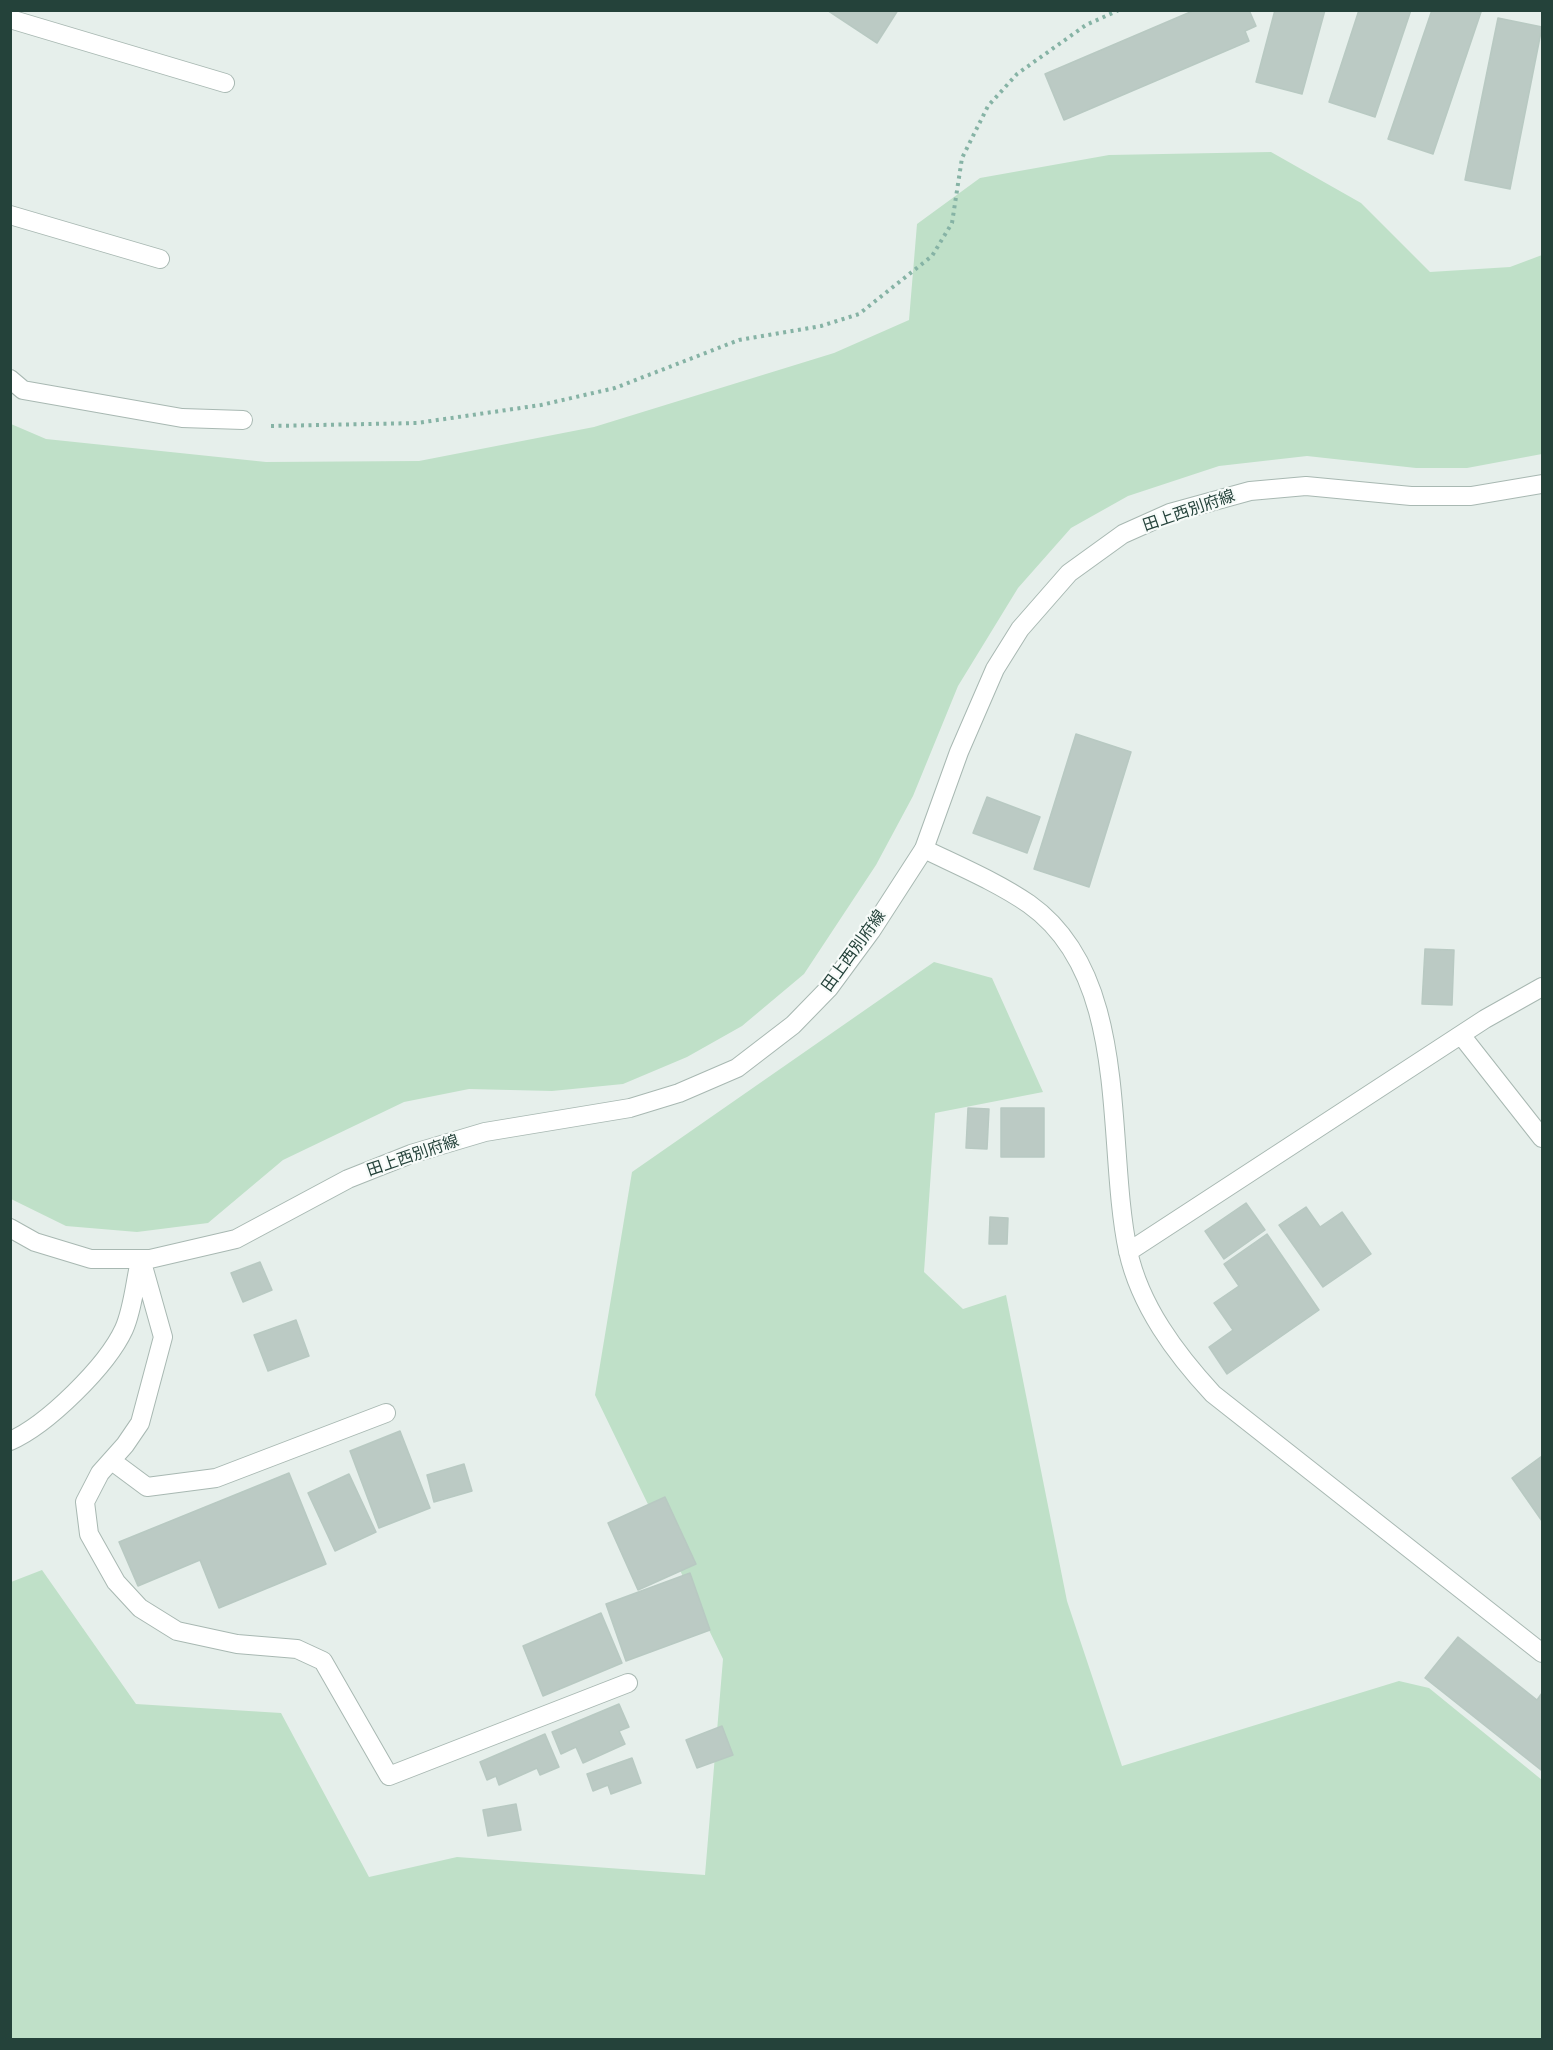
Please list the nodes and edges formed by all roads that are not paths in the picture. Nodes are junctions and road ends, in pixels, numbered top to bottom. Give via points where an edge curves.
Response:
1 (10, 19) edge
2 (225, 83) dead end
3 (10, 214) edge
4 (160, 259) dead end
5 (10, 379) edge
6 (243, 420) road end
7 (1542, 484) edge
8 (924, 849) junction
9 (1542, 987) edge
10 (1461, 1035) junction
11 (1542, 1138) edge
12 (10, 1228) edge
13 (1128, 1252) junction
14 (141, 1259) junction
15 (386, 1413) dead end
16 (10, 1442) edge
17 (112, 1461) junction
18 (1542, 1653) edge
19 (628, 1683) dead end

1 - 2 street
3 - 4 street
5 - 6 street via 23,390 182,418
7 - 8 street, 田上西別府線 via 1471,496 1411,496 1306,486 1250,491 1170,513 1123,534 1069,573 1020,629 990,680
8 - 13 street via 1029,904 1073,951 1095,997 1099,1018
8 - 14 street, 田上西別府線 via 871,932 829,988 793,1025 737,1068 679,1094 630,1108 485,1132 411,1154 348,1179 236,1239
9 - 10 street
10 - 11 street
10 - 13 street
12 - 14 street, 田上西別府線 via 35,1242 91,1260
13 - 18 street via 1152,1312 1180,1359 1213,1394
14 - 16 street via 124,1329 85,1384 25,1435
14 - 17 street via 163,1337 140,1423
15 - 17 street via 216,1478 147,1487
17 - 19 street via 100,1473 85,1502 89,1534 116,1582 140,1608 177,1631 237,1644 297,1649 323,1661 389,1776

